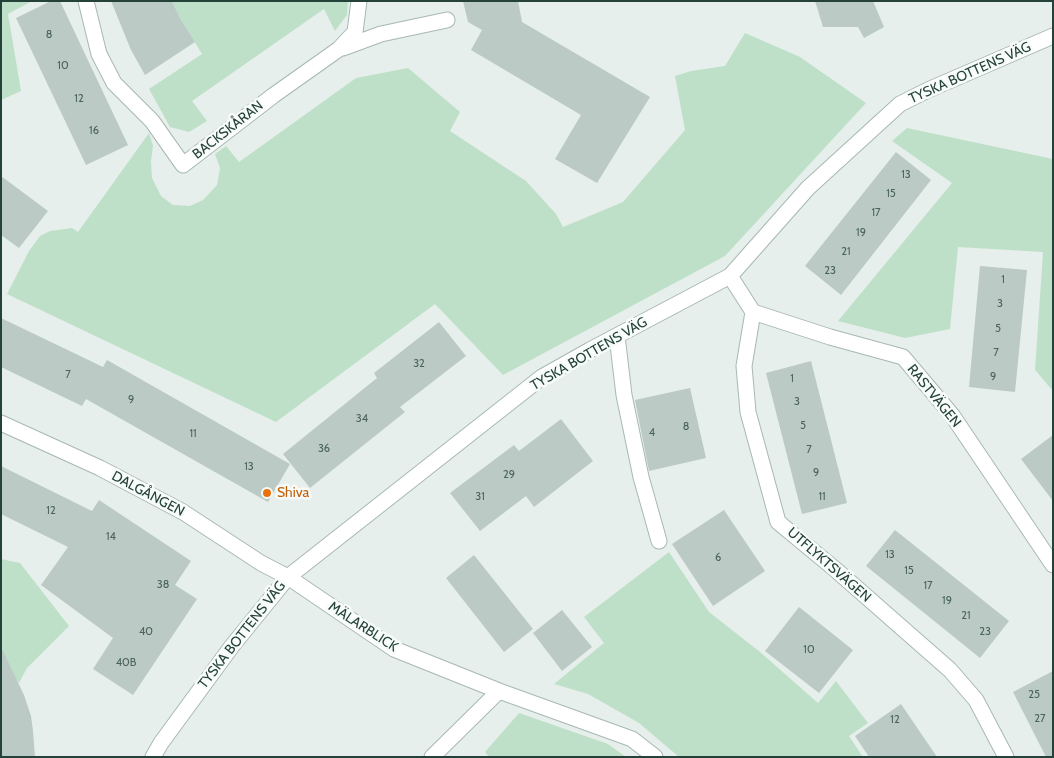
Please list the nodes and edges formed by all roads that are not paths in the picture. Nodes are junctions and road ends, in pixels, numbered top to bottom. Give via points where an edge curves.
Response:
1 (86, 1) edge
2 (359, 1) edge
3 (447, 20) dead end
4 (1053, 36) edge
5 (339, 49) junction
6 (730, 276) junction
7 (753, 312) junction
8 (617, 336) junction
9 (1, 423) edge
10 (659, 541) dead end
11 (1053, 565) edge
12 (288, 577) junction
13 (499, 691) junction
14 (154, 757) edge
15 (432, 757) edge
16 (655, 757) edge
17 (1006, 757) edge

1 - 5 street, BACKSKÅRAN via 99,54 114,83 152,120 183,165
2 - 5 street, BACKSKÅRAN via 355,32
3 - 5 street via 381,34
4 - 6 street, TYSKA BOTTENS VÄG via 900,104 808,188
6 - 7 street
6 - 8 street, TYSKA BOTTENS VÄG
7 - 11 street, RASTVÄGEN via 903,356 952,415
7 - 17 street, UTFLYKTSVÄGEN via 744,366 748,412 778,522 950,670 976,700
8 - 10 street via 624,395 641,477
8 - 12 street, TYSKA BOTTENS VÄG via 542,377
9 - 12 street, DALGÅNGEN via 100,468 183,512
12 - 13 street, MÄLARBLICK via 394,649
12 - 14 street, TYSKA BOTTENS VÄG via 226,654
13 - 15 street
13 - 16 street, MÄLARBLICK via 632,739

